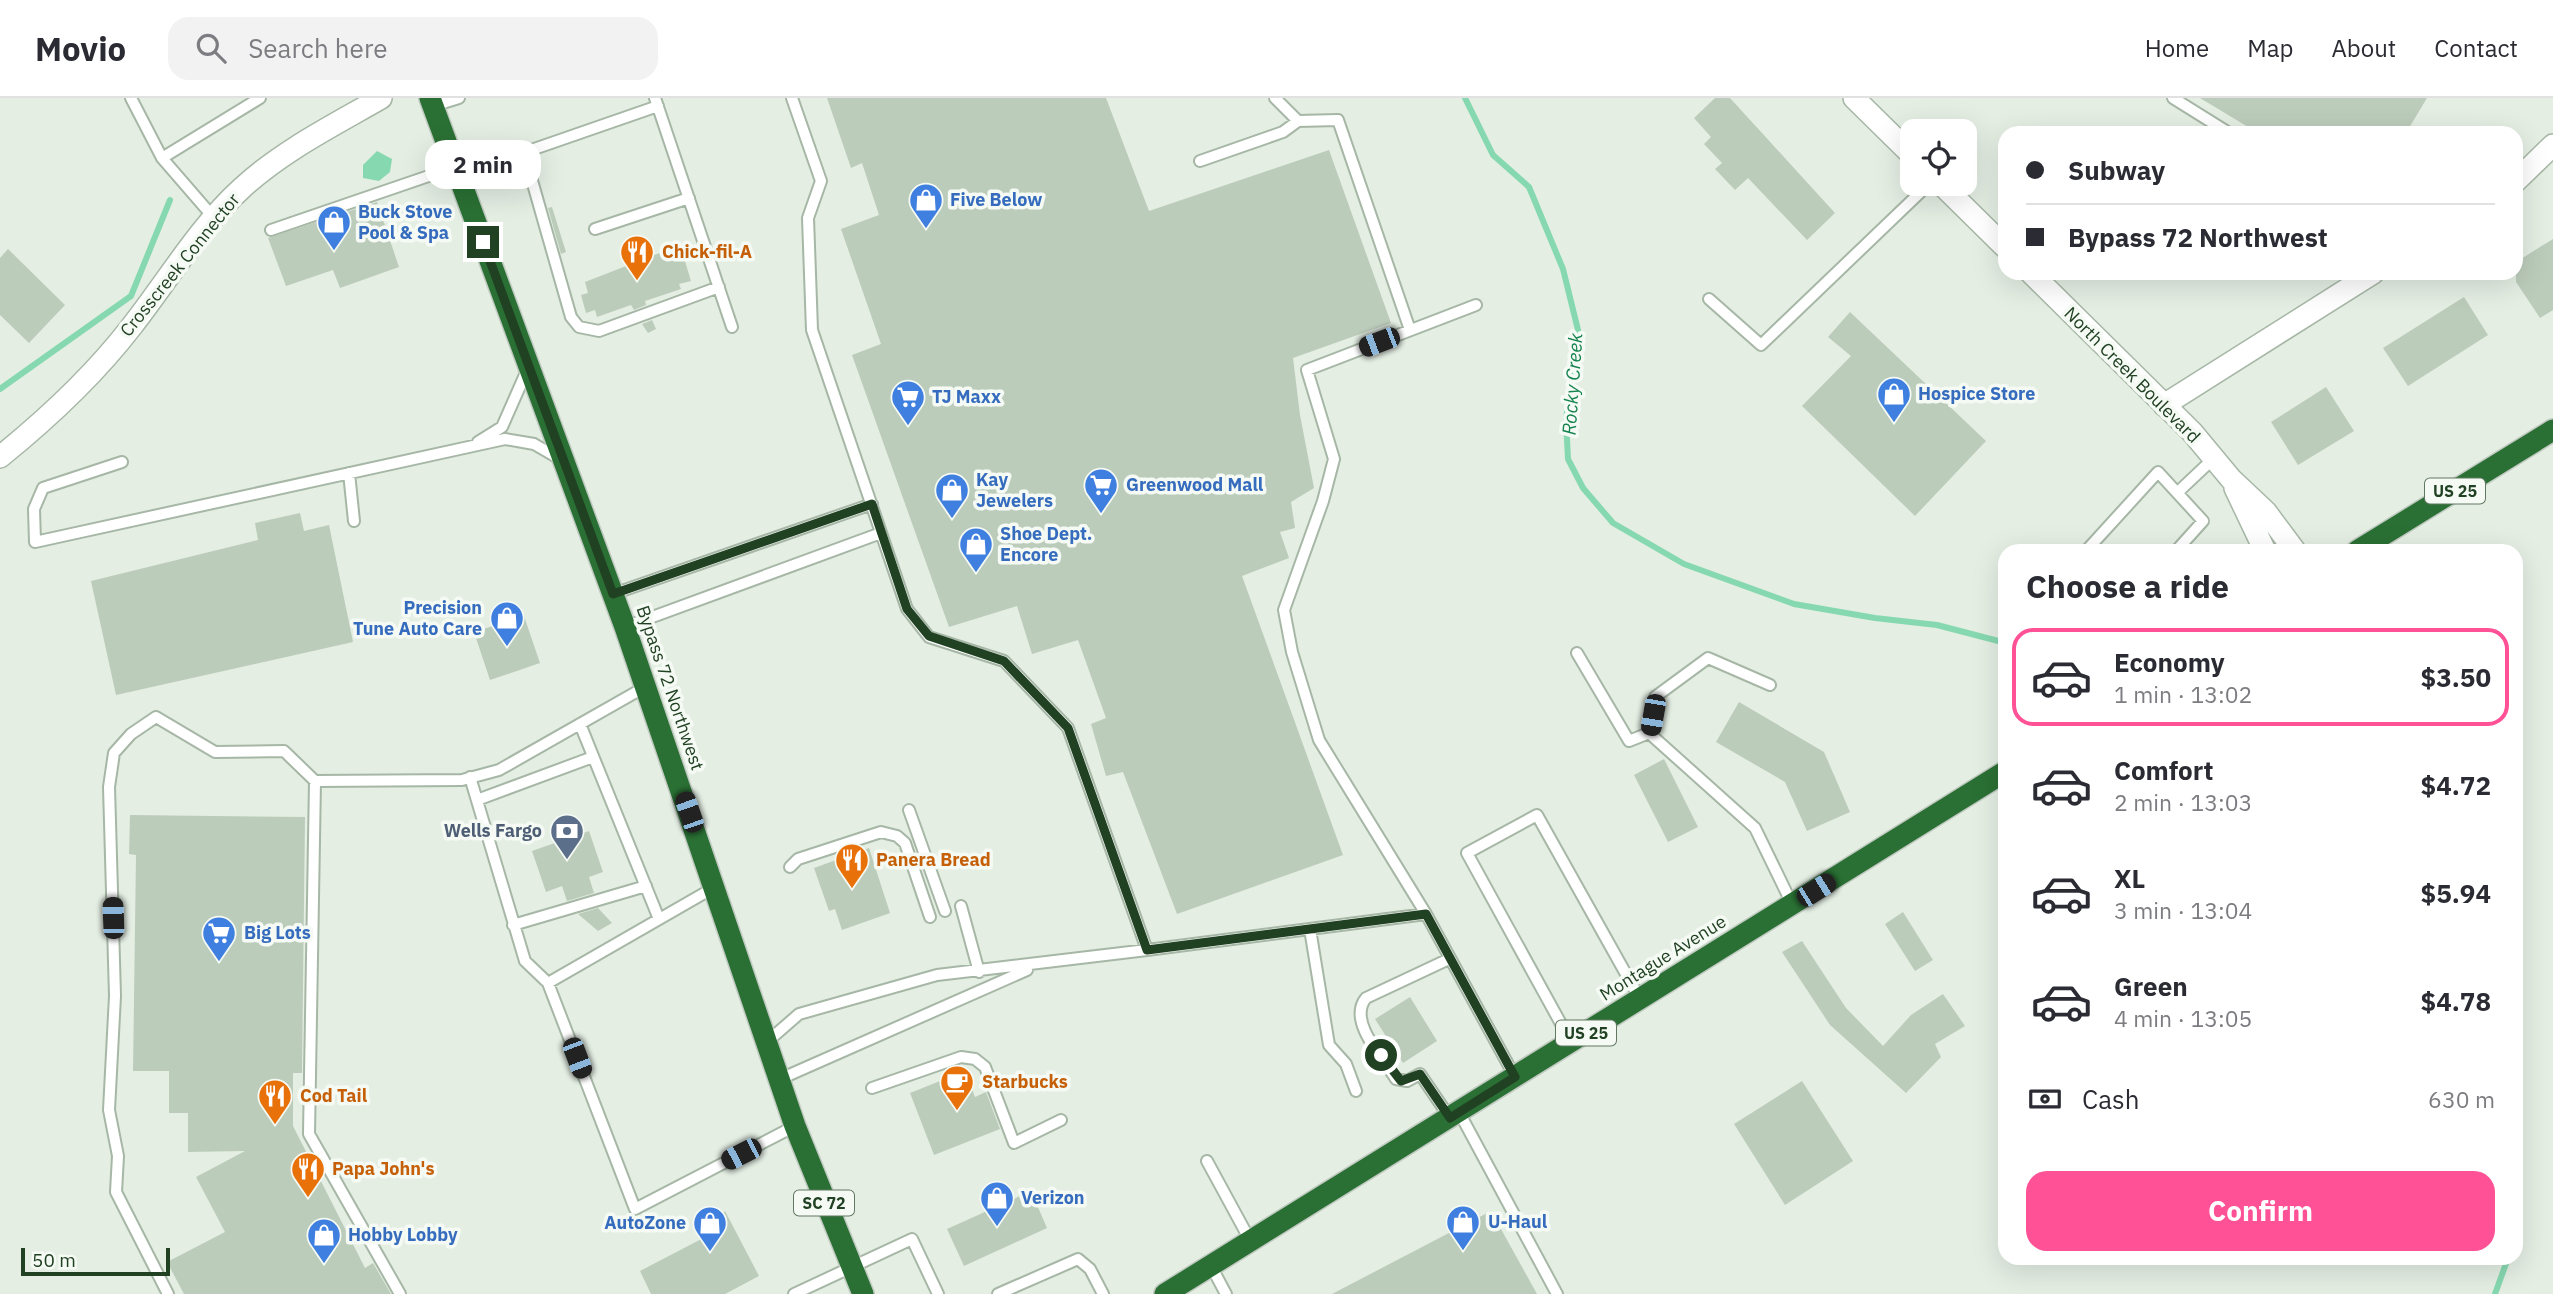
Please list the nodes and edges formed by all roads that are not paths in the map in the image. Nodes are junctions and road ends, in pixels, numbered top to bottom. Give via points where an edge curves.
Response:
1 (131, 98) edge
2 (260, 98) edge
3 (381, 98) edge
4 (458, 98) edge
5 (792, 98) edge
6 (1275, 98) edge
7 (1854, 98) edge
8 (2173, 98) edge
9 (431, 102) edge
10 (657, 102) edge
11 (1298, 121) junction
12 (2219, 126) edge
13 (1900, 143) edge
14 (2553, 145) edge
15 (162, 158) junction
16 (1200, 161) dead end
17 (455, 167) junction
18 (2523, 174) edge
19 (1916, 196) edge
20 (1953, 196) edge
21 (690, 198) junction
22 (214, 218) junction
23 (594, 229) dead end
24 (271, 230) dead end
25 (1998, 240) edge
26 (2038, 280) edge
27 (2362, 280) edge
28 (719, 287) junction
29 (1709, 299) dead end
30 (1476, 304) dead end
31 (732, 327) dead end
32 (1410, 330) junction
33 (529, 365) junction
34 (2164, 405) junction
35 (2553, 430) edge
36 (470, 447) junction
37 (0, 457) edge
38 (2214, 458) junction
39 (122, 462) dead end
40 (565, 463) junction
41 (349, 473) junction
42 (2231, 479) junction
43 (2178, 492) junction
44 (872, 504) junction
45 (354, 521) dead end
46 (881, 533) junction
47 (2092, 544) edge
48 (2182, 544) edge
49 (2262, 544) edge
50 (2290, 544) edge
51 (2368, 544) edge
52 (613, 594) junction
53 (625, 626) junction
54 (1577, 653) dead end
55 (1770, 685) dead end
56 (645, 687) junction
57 (580, 724) junction
58 (1649, 733) junction
59 (593, 757) junction
60 (1998, 776) edge
61 (470, 777) junction
62 (314, 781) junction
63 (477, 800) junction
64 (909, 810) dead end
65 (790, 867) dead end
66 (646, 886) junction
67 (715, 887) junction
68 (1792, 904) junction
69 (961, 906) dead end
70 (945, 911) dead end
71 (1426, 914) junction
72 (930, 917) dead end
73 (659, 919) junction
74 (513, 925) junction
75 (1310, 929) junction
76 (1147, 950) junction
77 (1449, 959) junction
78 (1040, 964) junction
79 (979, 972) junction
80 (548, 983) junction
81 (1640, 999) junction
82 (768, 1041) junction
83 (1571, 1042) junction
84 (1515, 1077) junction
85 (780, 1079) junction
86 (872, 1088) dead end
87 (1356, 1091) dead end
88 (1455, 1115) junction
89 (1061, 1120) dead end
90 (795, 1126) junction
91 (1207, 1161) dead end
92 (1251, 1242) junction
93 (1211, 1266) junction
94 (851, 1268) junction
95 (169, 1294) edge
96 (400, 1294) edge
97 (794, 1294) edge
98 (863, 1294) edge
99 (938, 1294) edge
100 (998, 1294) edge
101 (1103, 1294) edge
102 (1166, 1294) edge
103 (1226, 1294) edge
104 (1557, 1294) edge

1 - 15 lane
2 - 15 lane
3 - 22 street, Crosscreek Connector via 262,171
4 - 9 lane
5 - 44 lane via 821,181 808,218 812,330
6 - 11 lane
7 - 13 street
8 - 12 lane
9 - 17 highway, Bypass 72 Northwest / SC 72
10 - 21 lane
10 - 28 lane via 534,149 529,170 571,317 579,327 599,331
11 - 16 lane via 1283,132
11 - 32 lane via 1338,120
14 - 18 street
15 - 22 lane
17 - 24 lane
17 - 33 highway, Bypass 72 Northwest / SC 72
19 - 29 lane via 1761,345
20 - 25 street
21 - 23 lane
21 - 28 lane
22 - 37 street, Crosscreek Connector via 130,328 73,391
26 - 34 street, North Creek Boulevard
27 - 34 street
28 - 31 lane
30 - 32 lane
32 - 71 lane via 1307,370 1334,459 1284,610 1320,740
33 - 36 lane via 502,427
33 - 40 highway, Bypass 72 Northwest / SC 72
34 - 38 street, North Creek Boulevard
35 - 51 highway, US 25
36 - 40 lane via 505,439 534,443
36 - 41 lane
38 - 42 street, North Creek Boulevard
38 - 43 lane
39 - 41 lane via 43,488 34,509 35,542
40 - 52 highway, Bypass 72 Northwest / SC 72
41 - 45 lane
42 - 49 street, North Creek Boulevard
42 - 50 street, North Creek Boulevard via 2266,512
43 - 47 lane via 2158,472
43 - 48 lane via 2203,521
44 - 46 lane
44 - 52 lane
46 - 53 lane
46 - 76 lane via 907,609 929,636 1004,661 1068,728
52 - 53 highway, Bypass 72 Northwest / SC 72
53 - 56 highway, Bypass 72 Northwest / SC 72
54 - 58 lane via 1629,741
55 - 58 lane via 1708,658 1656,697
56 - 57 lane
56 - 67 highway, Bypass 72 Northwest / SC 72
57 - 59 lane
57 - 61 lane via 499,770
58 - 68 lane via 1755,828
59 - 63 lane
59 - 66 lane
60 - 68 highway, Montague Avenue / US 25
61 - 62 lane
61 - 63 lane
62 - 95 lane via 284,751 215,752 156,718 131,734 114,753 109,787 115,996 109,1110 118,1156 116,1192
62 - 96 lane via 309,1134
63 - 74 lane
64 - 70 lane
65 - 72 lane via 804,857 881,832 891,833 905,843
66 - 73 lane
66 - 74 lane
67 - 73 lane
67 - 82 highway, Bypass 72 Northwest / SC 72
68 - 81 highway, Montague Avenue / US 25
69 - 79 lane
71 - 75 lane
71 - 77 lane
73 - 80 lane
74 - 80 lane via 525,961
75 - 76 lane
75 - 87 lane via 1329,1045 1346,1064
76 - 78 lane
77 - 84 lane
77 - 88 lane via 1360,1005 1361,1022 1396,1079 1407,1081 1420,1074
78 - 79 lane
78 - 85 lane
79 - 82 lane via 937,975 799,1014
80 - 90 lane via 635,1209
81 - 83 highway, Montague Avenue / US 25
81 - 83 lane via 1536,815 1467,853
82 - 85 highway, Bypass 72 Northwest / SC 72
83 - 84 highway, Montague Avenue / US 25
84 - 88 highway, Montague Avenue / US 25
85 - 90 highway, Bypass 72 Northwest / SC 72
86 - 89 lane via 961,1057 975,1059 985,1067 1014,1143
88 - 92 highway, Montague Avenue / US 25
88 - 104 lane
90 - 94 highway, Bypass 72 Northwest / SC 72
91 - 92 lane
92 - 93 highway, Montague Avenue / US 25
93 - 102 highway, Montague Avenue / US 25
93 - 103 lane
94 - 97 lane
94 - 98 highway, Bypass 72 Northwest / SC 72
94 - 99 lane via 912,1239
100 - 101 lane via 1078,1259 1090,1269

